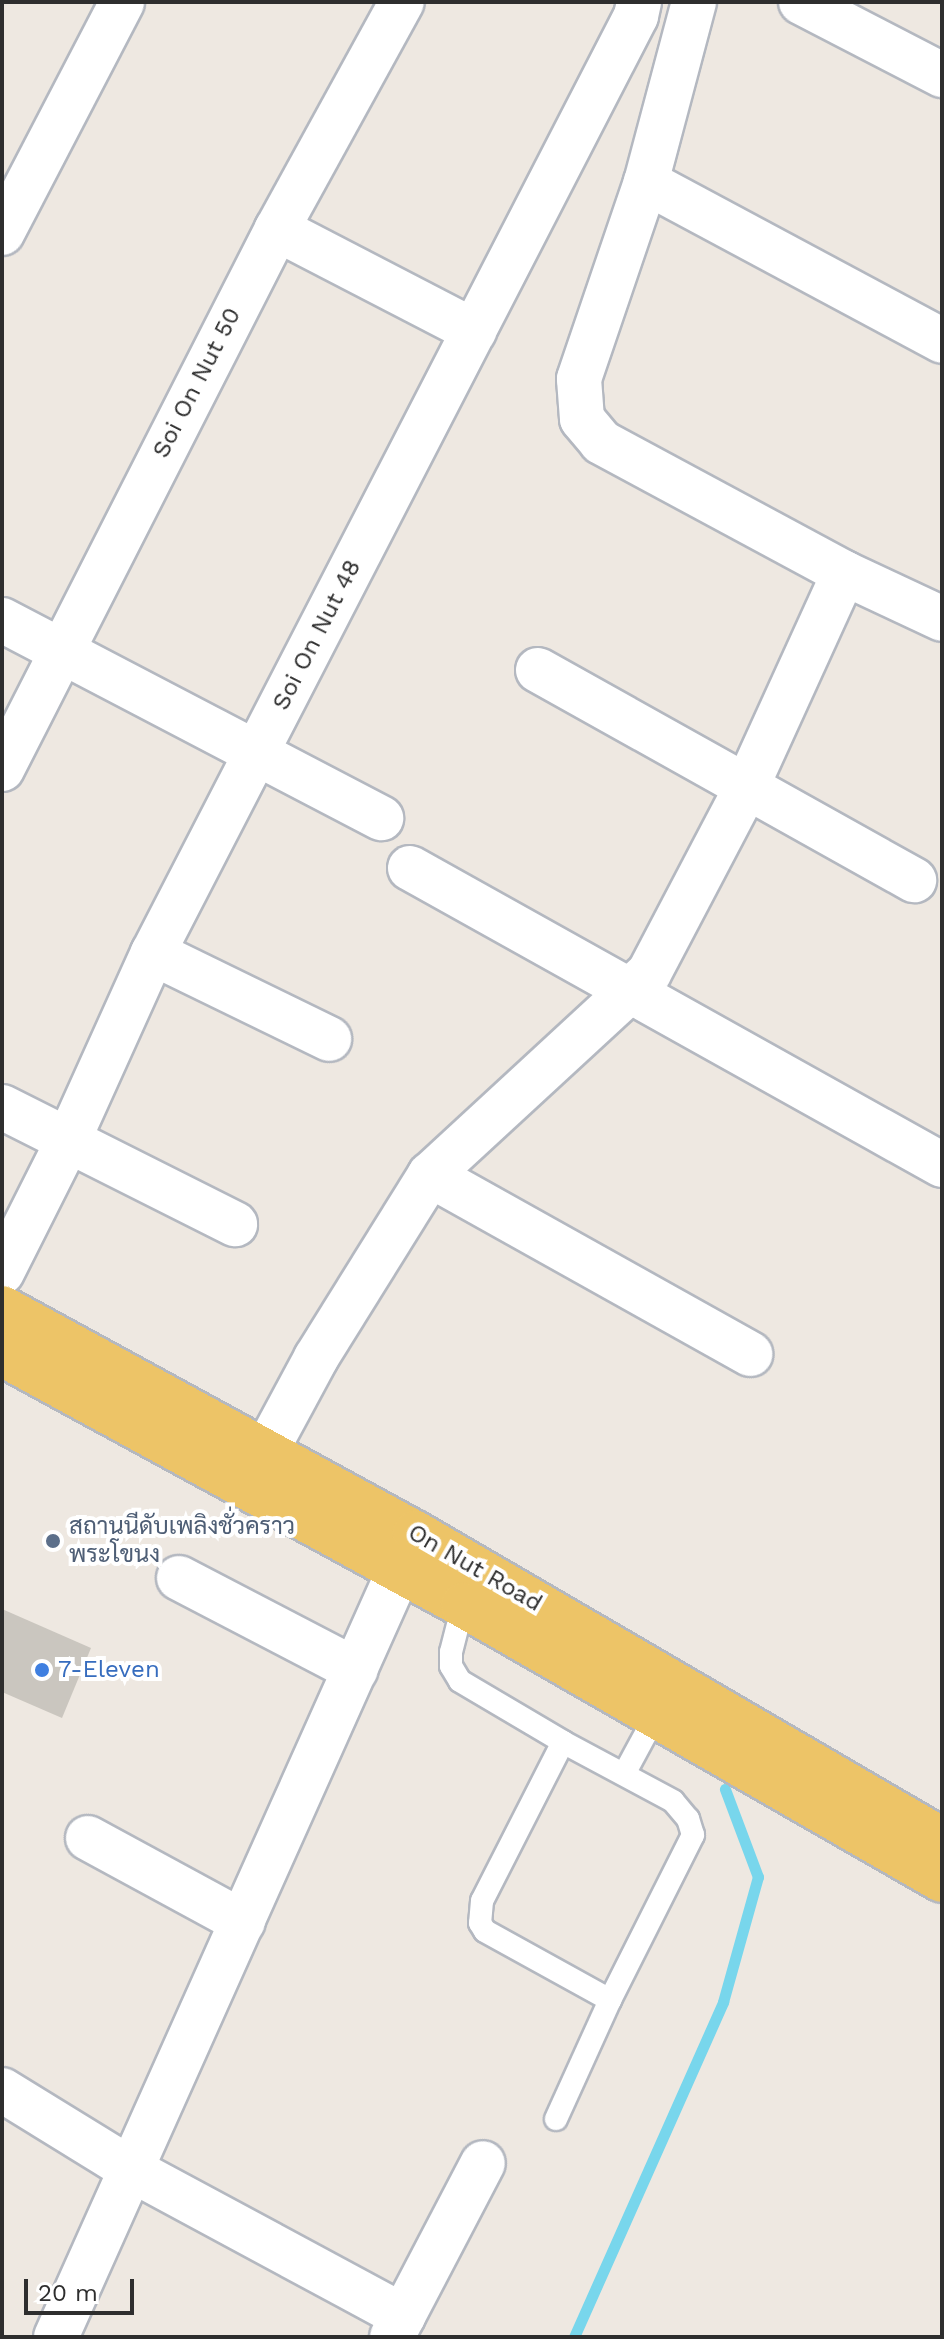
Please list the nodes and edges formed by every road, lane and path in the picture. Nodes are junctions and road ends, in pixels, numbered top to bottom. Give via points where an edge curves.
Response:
1 (122, 2) edge
2 (402, 2) edge
3 (639, 2) edge
4 (694, 2) edge
5 (801, 2) edge
6 (942, 75) edge
7 (646, 182) junction
8 (277, 229) junction
9 (2, 233) edge
10 (474, 331) junction
11 (942, 341) edge
12 (844, 573) junction
13 (942, 619) edge
14 (2, 620) edge
15 (60, 650) junction
16 (538, 670) dead end
17 (256, 753) junction
18 (2, 769) edge
19 (747, 786) junction
20 (381, 818) dead end
21 (410, 868) dead end
22 (914, 880) dead end
23 (153, 953) junction
24 (630, 993) junction
25 (329, 1039) dead end
26 (2, 1107) edge
27 (68, 1141) junction
28 (942, 1165) edge
29 (430, 1175) junction
30 (235, 1224) dead end
31 (4, 1315) edge
32 (750, 1354) dead end
33 (256, 1470) junction
34 (407, 1552) junction
35 (179, 1578) dead end
36 (463, 1605) junction
37 (356, 1670) junction
38 (657, 1713) junction
39 (563, 1742) junction
40 (624, 1774) junction
41 (88, 1838) dead end
42 (942, 1840) edge
43 (942, 1880) edge
44 (243, 1922) junction
45 (610, 2000) junction
46 (2, 2090) edge
47 (556, 2119) dead end
48 (483, 2163) dead end
49 (132, 2170) junction
50 (398, 2327) edge
51 (56, 2337) edge

1 - 9 street
2 - 8 street, Soi On Nut 50
3 - 10 street, Soi On Nut 48
4 - 7 street
5 - 6 street
7 - 11 street
7 - 12 street via 579,379 582,419 601,442
8 - 10 street
8 - 15 street, Soi On Nut 50
10 - 17 street, Soi On Nut 48
12 - 13 street
12 - 19 street
14 - 15 street
15 - 17 street
15 - 18 street, Soi On Nut 50
16 - 19 street
17 - 20 street
17 - 23 street, Soi On Nut 48
19 - 22 street
19 - 24 street via 649,973
21 - 24 street
23 - 25 street
23 - 27 street, Soi On Nut 48
24 - 28 street
24 - 29 street
26 - 27 street
27 - 30 street
27 - 31 street, Soi On Nut 48
29 - 32 street
29 - 33 street via 316,1358
31 - 33 main road, On Nut Road
33 - 34 main road, On Nut Road
34 - 36 main road, On Nut Road
34 - 37 street
34 - 42 main road, On Nut Road
35 - 37 street
36 - 38 main road, On Nut Road
36 - 39 lane via 451,1652 451,1666 460,1681
37 - 44 street
38 - 40 lane
38 - 43 main road, On Nut Road
39 - 40 lane
39 - 45 lane via 482,1901 480,1923 485,1931
40 - 45 lane via 681,1808 693,1835
41 - 44 street
44 - 49 street
45 - 47 lane
46 - 49 street
48 - 50 street
49 - 50 street
49 - 51 street

